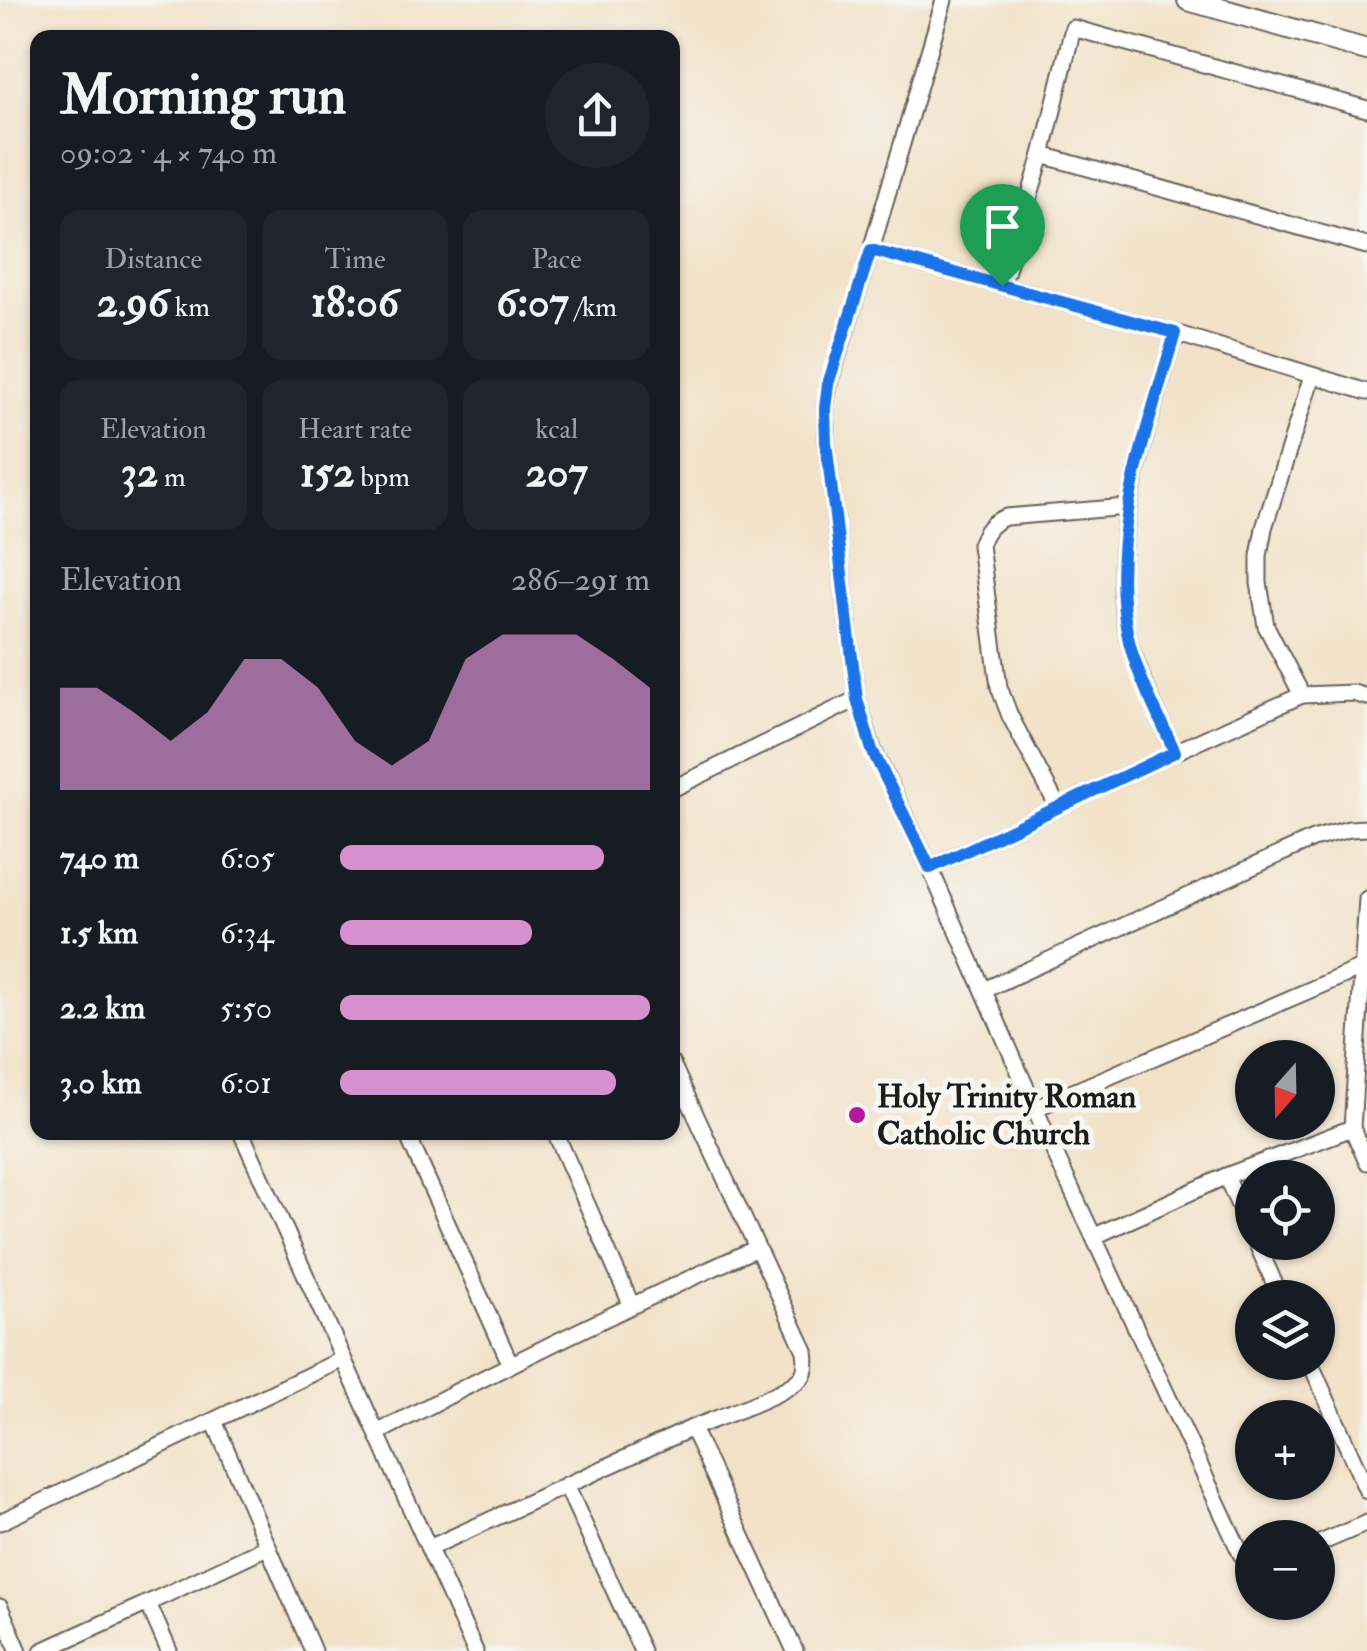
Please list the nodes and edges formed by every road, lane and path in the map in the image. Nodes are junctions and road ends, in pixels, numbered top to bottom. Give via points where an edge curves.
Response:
1 (944, 0) edge
2 (1188, 0) edge
3 (1367, 50) edge
4 (1367, 108) edge
5 (1042, 155) junction
6 (1367, 246) edge
7 (871, 250) junction
8 (1002, 286) junction
9 (1175, 333) junction
10 (1312, 376) junction
11 (1367, 392) edge
12 (1127, 506) junction
13 (1302, 696) junction
14 (1367, 697) edge
15 (857, 699) junction
16 (1175, 752) junction
17 (680, 785) edge
18 (1058, 807) junction
19 (1367, 828) edge
20 (930, 868) junction
21 (1367, 899) edge
22 (1361, 968) junction
23 (984, 990) junction
24 (680, 1081) edge
25 (1036, 1108) junction
26 (1352, 1128) junction
27 (245, 1140) edge
28 (410, 1140) edge
29 (559, 1140) edge
30 (1367, 1162) edge
31 (1226, 1176) junction
32 (1235, 1196) edge
33 (1095, 1236) junction
34 (757, 1248) junction
35 (631, 1304) junction
36 (343, 1359) junction
37 (510, 1363) junction
38 (1318, 1380) edge
39 (214, 1421) junction
40 (692, 1428) junction
41 (377, 1433) junction
42 (566, 1485) junction
43 (1367, 1491) edge
44 (0, 1522) edge
45 (1367, 1523) edge
46 (1335, 1537) edge
47 (1235, 1541) edge
48 (268, 1546) junction
49 (429, 1548) junction
50 (148, 1603) junction
51 (0, 1607) edge
52 (20, 1651) edge
53 (42, 1651) edge
54 (169, 1651) edge
55 (314, 1651) edge
56 (475, 1651) edge
57 (642, 1651) edge
58 (795, 1651) edge

1 - 7 street
2 - 3 street
4 - 5 street via 1073,28
5 - 6 street
5 - 8 street
7 - 8 street
7 - 15 street via 825,408
8 - 9 street
9 - 10 street
9 - 12 street
10 - 11 street
10 - 13 street via 1264,528 1258,582 1266,626
12 - 16 street via 1128,635
12 - 18 street via 1006,517 990,526 980,545 1000,687
13 - 14 street
13 - 16 street
15 - 17 street
15 - 20 street via 872,750
16 - 18 street
18 - 20 street
19 - 23 street via 1313,839
20 - 23 street
21 - 22 street
22 - 25 street
22 - 26 street
23 - 25 street
24 - 34 street
25 - 33 street
26 - 30 street
26 - 31 street
27 - 36 street
28 - 37 street
29 - 35 street
31 - 32 street
31 - 33 street
33 - 47 street
34 - 35 street
34 - 40 street via 804,1350 803,1376
35 - 37 street
36 - 39 street
36 - 41 street
37 - 41 street
38 - 43 street
39 - 44 street
39 - 48 street
40 - 42 street
40 - 58 street
41 - 49 street
42 - 49 street
42 - 57 street
45 - 46 street
48 - 50 street
48 - 55 street
49 - 56 street
50 - 53 street
50 - 54 street
51 - 52 street

